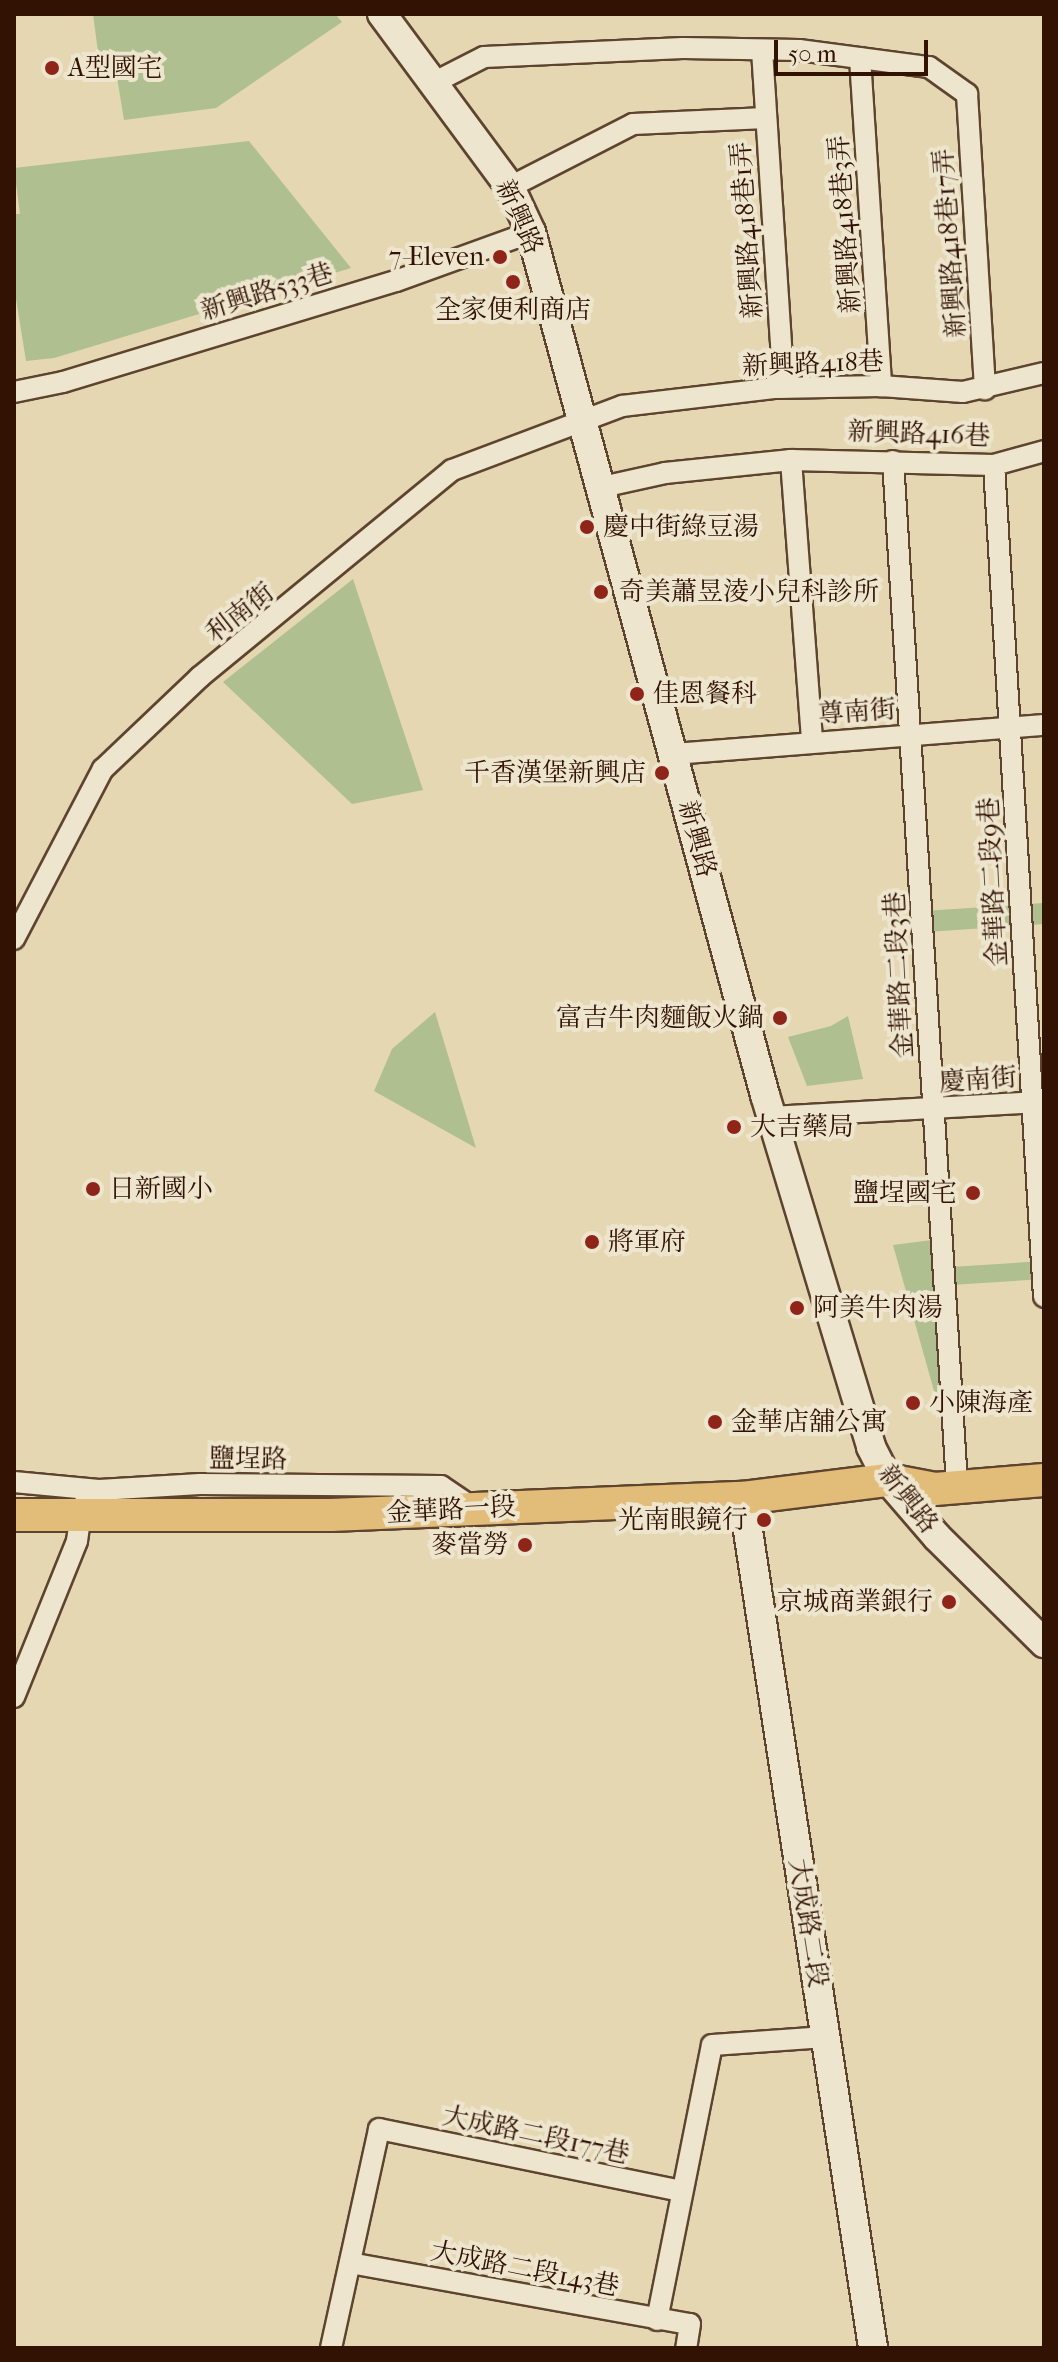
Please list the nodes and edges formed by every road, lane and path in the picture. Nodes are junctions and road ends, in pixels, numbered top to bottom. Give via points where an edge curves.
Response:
1 (382, 14) edge
2 (762, 50) junction
3 (860, 58) junction
4 (435, 82) junction
5 (766, 118) junction
6 (510, 187) junction
7 (531, 232) junction
8 (1044, 373) edge
9 (881, 386) junction
10 (784, 387) junction
11 (985, 389) junction
12 (14, 392) edge
13 (584, 419) junction
14 (1044, 451) edge
15 (791, 460) junction
16 (893, 461) junction
17 (994, 465) junction
18 (602, 487) junction
19 (1044, 725) edge
20 (1011, 727) junction
21 (912, 734) junction
22 (812, 741) junction
23 (674, 754) junction
24 (14, 939) edge
25 (1037, 1102) edge
26 (933, 1110) junction
27 (772, 1117) junction
28 (1044, 1296) edge
29 (888, 1480) junction
30 (1044, 1480) edge
31 (14, 1482) edge
32 (957, 1485) junction
33 (743, 1498) junction
34 (83, 1503) junction
35 (14, 1515) edge
36 (1044, 1643) edge
37 (14, 1697) edge
38 (826, 2037) junction
39 (682, 2191) junction
40 (350, 2263) junction
41 (657, 2320) junction
42 (331, 2348) edge
43 (686, 2348) edge
44 (873, 2348) edge

1 - 4 street, 新興路
2 - 3 street
2 - 4 street via 484,57
2 - 5 street, 新興路418巷1弄
3 - 9 street, 新興路418巷3弄
3 - 11 street, 新興路418巷17弄 via 929,67 967,94
4 - 6 street, 新興路
5 - 6 street, 新興路418巷1弄 via 633,124
5 - 10 street, 新興路418巷1弄
6 - 7 street, 新興路
7 - 12 street, 新興路533巷 via 396,281 63,382
7 - 13 street, 新興路
8 - 11 street, 新興路418巷
9 - 10 street, 新興路418巷
9 - 11 street, 新興路418巷
10 - 13 street, 新興路418巷 via 622,406
13 - 18 street, 新興路
13 - 24 street, 利南街 via 452,470 200,677 103,769
14 - 17 street, 新興路416巷
15 - 16 street, 新興路416巷
15 - 18 street, 新興路416巷 via 665,473
15 - 22 street
16 - 17 street, 新興路416巷
16 - 21 street, 金華路二段3巷
17 - 20 street, 金華路二段9巷
18 - 23 street, 新興路
19 - 20 street, 尊南街
20 - 21 street, 尊南街
20 - 25 street, 金華路二段9巷
21 - 22 street, 尊南街
21 - 26 street, 金華路二段3巷
22 - 23 street, 尊南街
23 - 27 street, 新興路
25 - 26 street, 慶南街
25 - 28 street, 金華路二段9巷
26 - 27 street, 慶南街
26 - 32 street, 金華路二段3巷
27 - 29 street, 新興路 via 858,1406
29 - 32 main road, 金華路一段 via 935,1489
29 - 33 main road, 金華路一段
29 - 36 street, 新興路
30 - 32 main road, 金華路一段
31 - 34 street
33 - 34 main road, 金華路一段 via 475,1509
33 - 38 street, 大成路二段
34 - 35 main road, 金華路一段
34 - 37 street via 77,1541
38 - 39 street via 712,2045
38 - 44 street, 大成路二段
39 - 40 street, 大成路二段177巷 via 379,2129
39 - 41 street
40 - 41 street, 大成路二段143巷
40 - 42 street
41 - 43 street, 大成路二段143巷 via 690,2324

